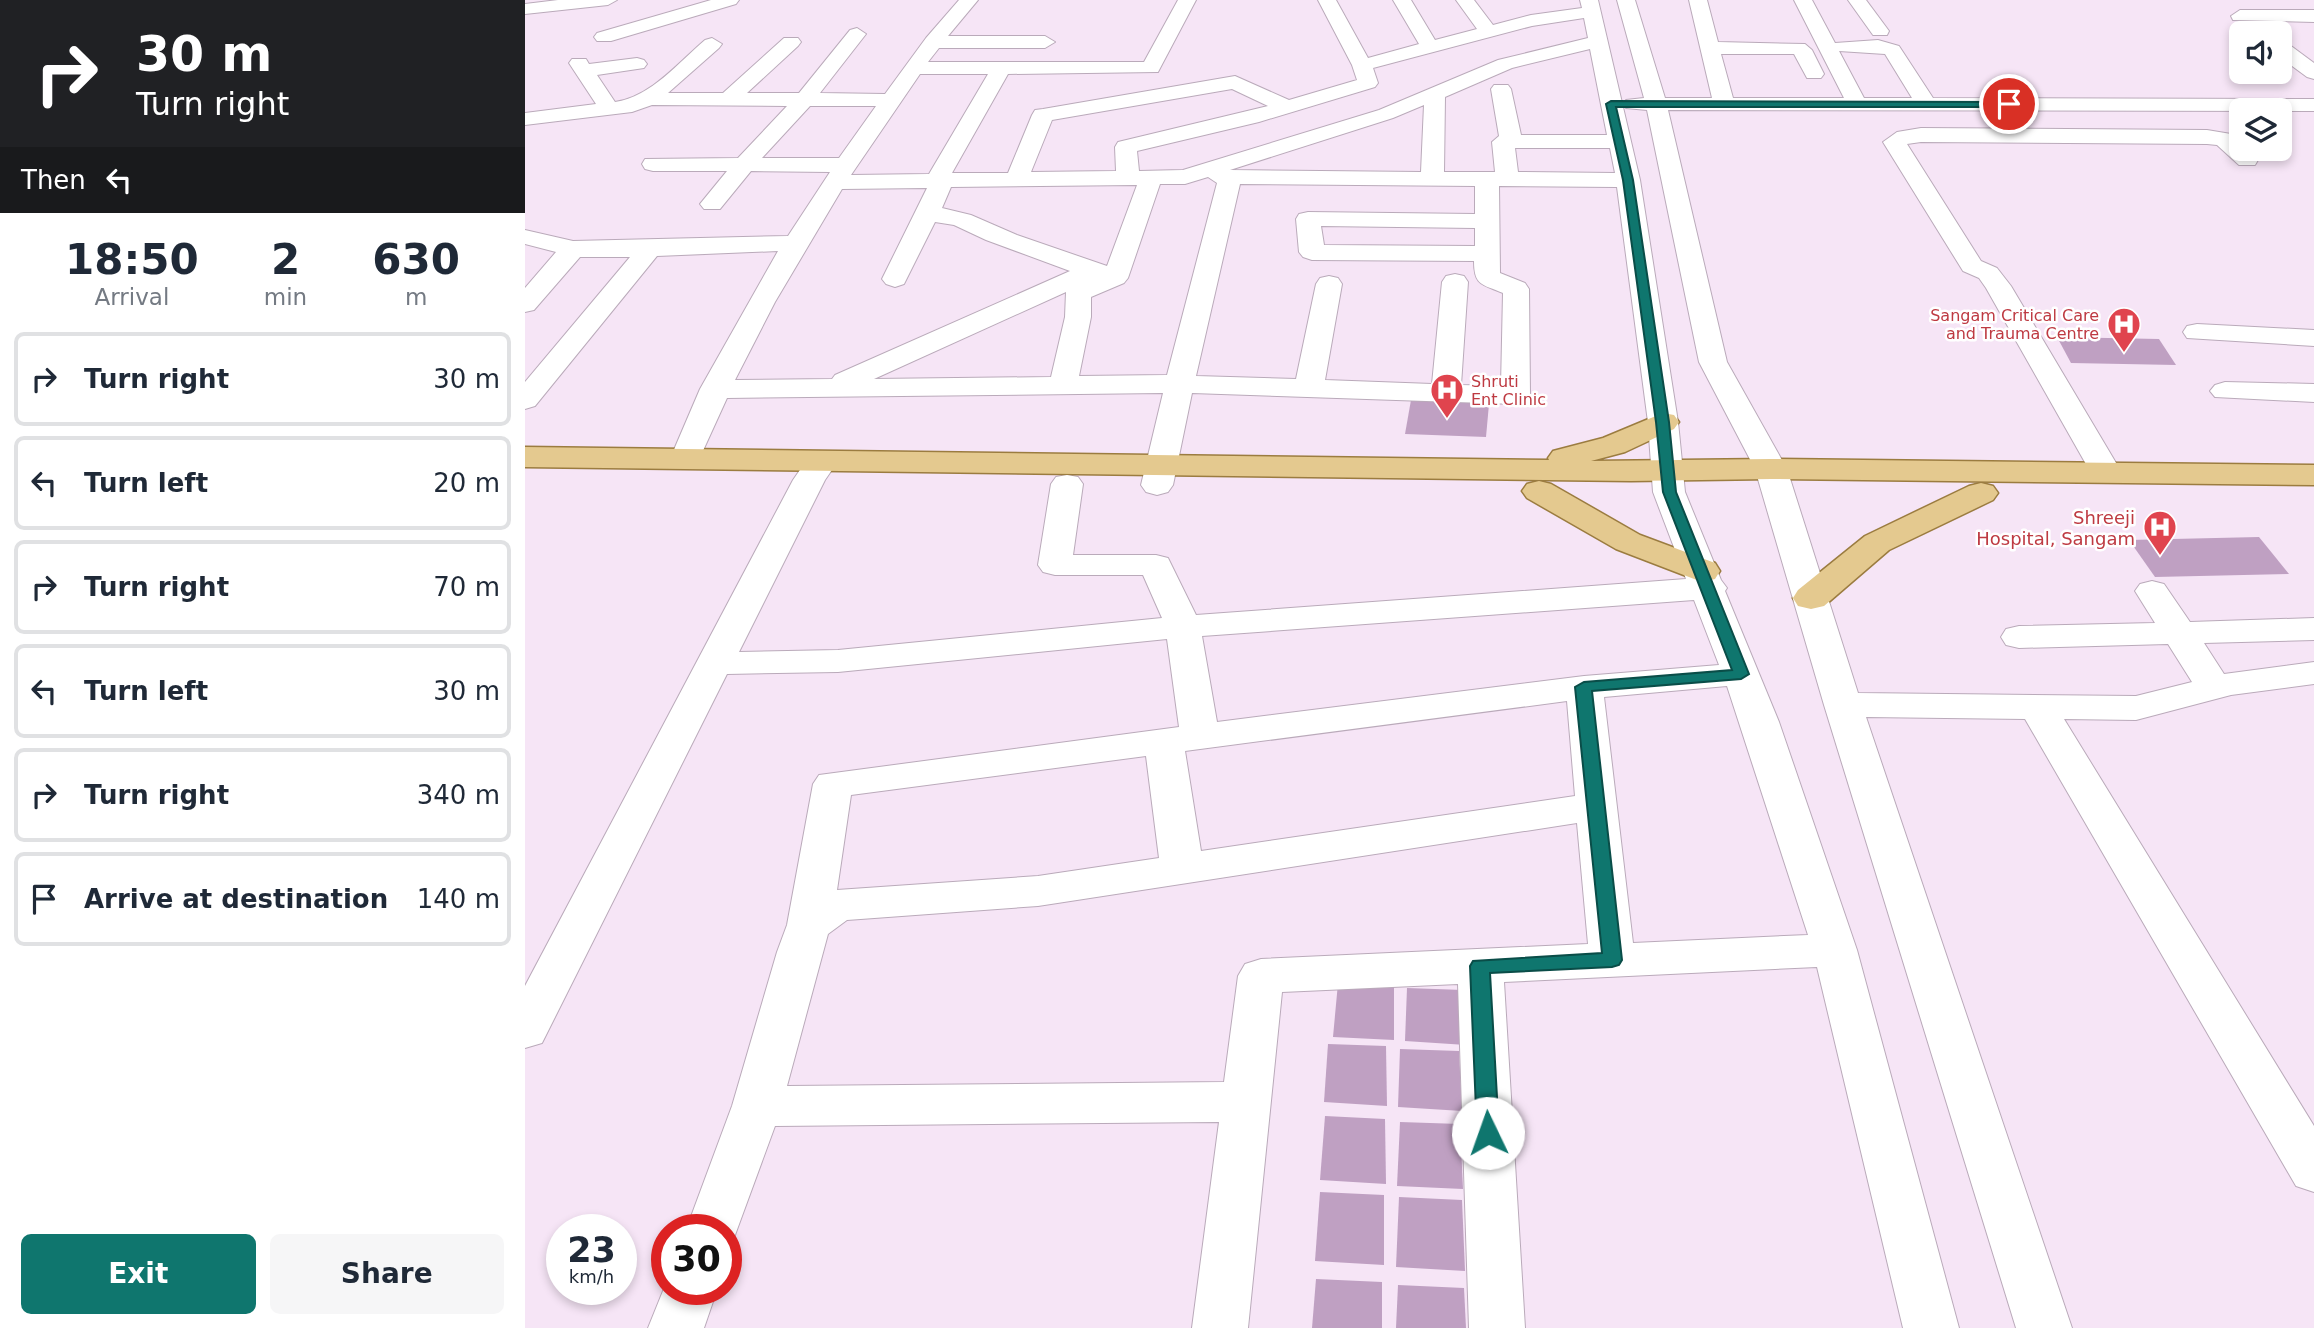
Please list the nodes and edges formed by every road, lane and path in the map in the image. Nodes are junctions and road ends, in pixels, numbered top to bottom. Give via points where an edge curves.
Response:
1 (608, 0) edge
2 (730, 0) edge
3 (969, 0) edge
4 (1187, 0) edge
5 (1327, 0) edge
6 (1402, 0) edge
7 (1465, 0) edge
8 (1626, 0) edge
9 (1698, 0) edge
10 (1803, 0) edge
11 (1857, 0) edge
12 (1589, 6) edge
13 (525, 9) edge
14 (2314, 16) edge
15 (2247, 21) edge
16 (1880, 31) junction
17 (1902, 31) dead end
18 (1489, 32) junction
19 (857, 34) dead end
20 (604, 37) dead end
21 (1597, 41) junction
22 (933, 42) junction
23 (1070, 42) dead end
24 (791, 43) dead end
25 (1138, 43) dead end
26 (1165, 43) junction
27 (712, 44) dead end
28 (1430, 47) junction
29 (2292, 47) edge
30 (1710, 48) junction
31 (638, 64) dead end
32 (1361, 65) junction
33 (914, 68) junction
34 (1001, 68) junction
35 (1814, 74) dead end
36 (2314, 74) edge
37 (1501, 89) dead end
38 (1435, 94) junction
39 (730, 98) junction
40 (1010, 98) dead end
41 (1036, 98) dead end
42 (649, 99) junction
43 (805, 99) junction
44 (985, 99) junction
45 (890, 100) junction
46 (1611, 104) junction
47 (1655, 104) junction
48 (1724, 104) junction
49 (1857, 104) junction
50 (1926, 104) junction
51 (2314, 105) edge
52 (610, 108) junction
53 (1288, 108) junction
54 (1075, 110) junction
55 (526, 118) edge
56 (1619, 141) junction
57 (1511, 142) junction
58 (2229, 144) edge
59 (653, 164) dead end
60 (747, 164) junction
61 (840, 174) junction
62 (1139, 177) junction
63 (1185, 177) junction
64 (1230, 177) junction
65 (1017, 179) junction
66 (1432, 179) junction
67 (1497, 179) junction
68 (1628, 180) junction
69 (939, 181) junction
70 (712, 204) dead end
71 (927, 215) junction
72 (1487, 221) junction
73 (526, 238) edge
74 (796, 243) junction
75 (573, 249) junction
76 (650, 249) junction
77 (1487, 254) junction
78 (1104, 274) junction
79 (895, 279) dead end
80 (1455, 282) dead end
81 (1329, 284) dead end
82 (525, 304) edge
83 (2197, 332) dead end
84 (2314, 338) edge
85 (1179, 384) junction
86 (1063, 385) junction
87 (829, 387) junction
88 (1309, 388) junction
89 (714, 389) junction
90 (2225, 391) dead end
91 (1446, 393) junction
92 (2314, 393) edge
93 (525, 400) edge
94 (1663, 422) junction
95 (525, 457) edge
96 (685, 459) junction
97 (815, 471) junction
98 (2106, 473) junction
99 (525, 475) edge
100 (1159, 475) junction
101 (2314, 475) edge
102 (1534, 480) junction
103 (1668, 481) junction
104 (1775, 481) junction
105 (1066, 484) junction
106 (1981, 494) junction
107 (2314, 496) edge
108 (1706, 580) junction
109 (2152, 591) dead end
110 (1811, 598) junction
111 (1183, 626) junction
112 (2314, 629) edge
113 (2179, 633) junction
114 (2019, 637) dead end
115 (714, 663) junction
116 (2314, 673) edge
117 (1741, 674) junction
118 (1584, 687) junction
119 (2215, 688) junction
120 (1843, 705) junction
121 (2037, 706) junction
122 (1182, 739) junction
123 (1596, 806) junction
124 (1182, 869) junction
125 (809, 925) junction
126 (1835, 950) junction
127 (1612, 960) junction
128 (1480, 966) junction
129 (525, 1030) edge
130 (1247, 1102) junction
131 (757, 1106) junction
132 (2297, 1112) edge
133 (2314, 1171) edge
134 (718, 1214) edge
135 (684, 1305) edge
136 (676, 1328) edge
137 (1220, 1328) edge
138 (1497, 1328) edge
139 (1931, 1328) edge
140 (2044, 1328) edge

1 - 13 street
2 - 20 street
3 - 22 street
4 - 26 street
5 - 32 street
6 - 28 street
7 - 18 street
8 - 47 street
9 - 30 street
10 - 49 street
11 - 16 street
12 - 18 street
12 - 21 street
14 - 15 street via 2235,12
16 - 17 street
16 - 50 street via 1838,38 1892,50
18 - 28 street
19 - 43 street
21 - 38 street via 1505,64
21 - 46 street
22 - 23 street
22 - 33 street
24 - 39 street
25 - 26 street
26 - 34 street via 1151,68
27 - 42 street
28 - 32 street
29 - 36 street
30 - 35 street via 1798,48
30 - 48 street
31 - 52 street via 582,66
32 - 53 street via 1368,83
33 - 34 street
33 - 45 street
34 - 44 street
37 - 57 street
38 - 63 street via 1386,114
38 - 66 street
39 - 42 street
39 - 43 street
40 - 44 street
41 - 54 street via 1074,97
42 - 52 street
43 - 45 street
43 - 60 street
44 - 69 street
45 - 61 street
46 - 47 street
46 - 56 street
47 - 48 street
47 - 104 street via 1713,362
48 - 49 street
49 - 50 street
50 - 51 street
52 - 55 street
53 - 54 street via 1235,82
53 - 62 street via 1126,147
54 - 65 street via 1043,115
56 - 57 street
56 - 68 street
57 - 67 street via 1503,142
58 - 98 street via 2207,137 1921,135 1894,142 1972,266 1988,273 1997,286
59 - 60 street
60 - 61 street
60 - 70 street
61 - 69 street
61 - 74 street
62 - 63 street
62 - 65 street
62 - 78 street
63 - 64 street
64 - 66 street
64 - 85 street
65 - 69 street
66 - 67 street
67 - 68 street
67 - 72 street
68 - 94 street
69 - 71 street
71 - 78 street via 960,217
71 - 79 street
72 - 77 street
72 - 77 street via 1308,219 1312,252
73 - 75 street
74 - 76 street
74 - 89 street
75 - 76 street
75 - 82 street
76 - 93 street
77 - 91 street via 1487,277 1516,289 1515,395
78 - 86 street via 1078,293 1078,317
78 - 87 street
80 - 91 street
81 - 88 street
83 - 84 street
85 - 86 street
85 - 88 street
85 - 100 street
86 - 87 street
87 - 89 street
88 - 91 street
89 - 96 street
90 - 92 street
94 - 102 main road
94 - 103 street
95 - 96 main road
96 - 97 main road
97 - 99 main road
97 - 100 main road
97 - 105 main road
97 - 115 street
98 - 101 main road
98 - 104 main road
100 - 102 main road
100 - 105 main road
102 - 103 main road
102 - 108 main road via 1628,542
103 - 104 main road
103 - 108 street
104 - 106 main road
104 - 110 street
105 - 111 street via 1055,565 1156,565
106 - 107 main road
106 - 110 main road via 1877,543
108 - 111 street
108 - 117 street
109 - 113 street
110 - 120 street
111 - 115 street via 838,661
111 - 122 street
112 - 113 street
113 - 114 street
113 - 119 street
115 - 129 street
116 - 119 street
117 - 118 street
117 - 126 street
118 - 122 street
118 - 123 street
119 - 121 street via 2136,708
120 - 121 street
120 - 140 street
121 - 132 street
122 - 124 street
122 - 125 street via 833,783
123 - 124 street
123 - 127 street
124 - 125 street via 1038,891 837,905
125 - 131 street
126 - 127 street
126 - 139 street
127 - 128 street
128 - 130 street via 1261,976
128 - 138 street
130 - 131 street
130 - 137 street
131 - 134 street
132 - 133 street
135 - 136 street

